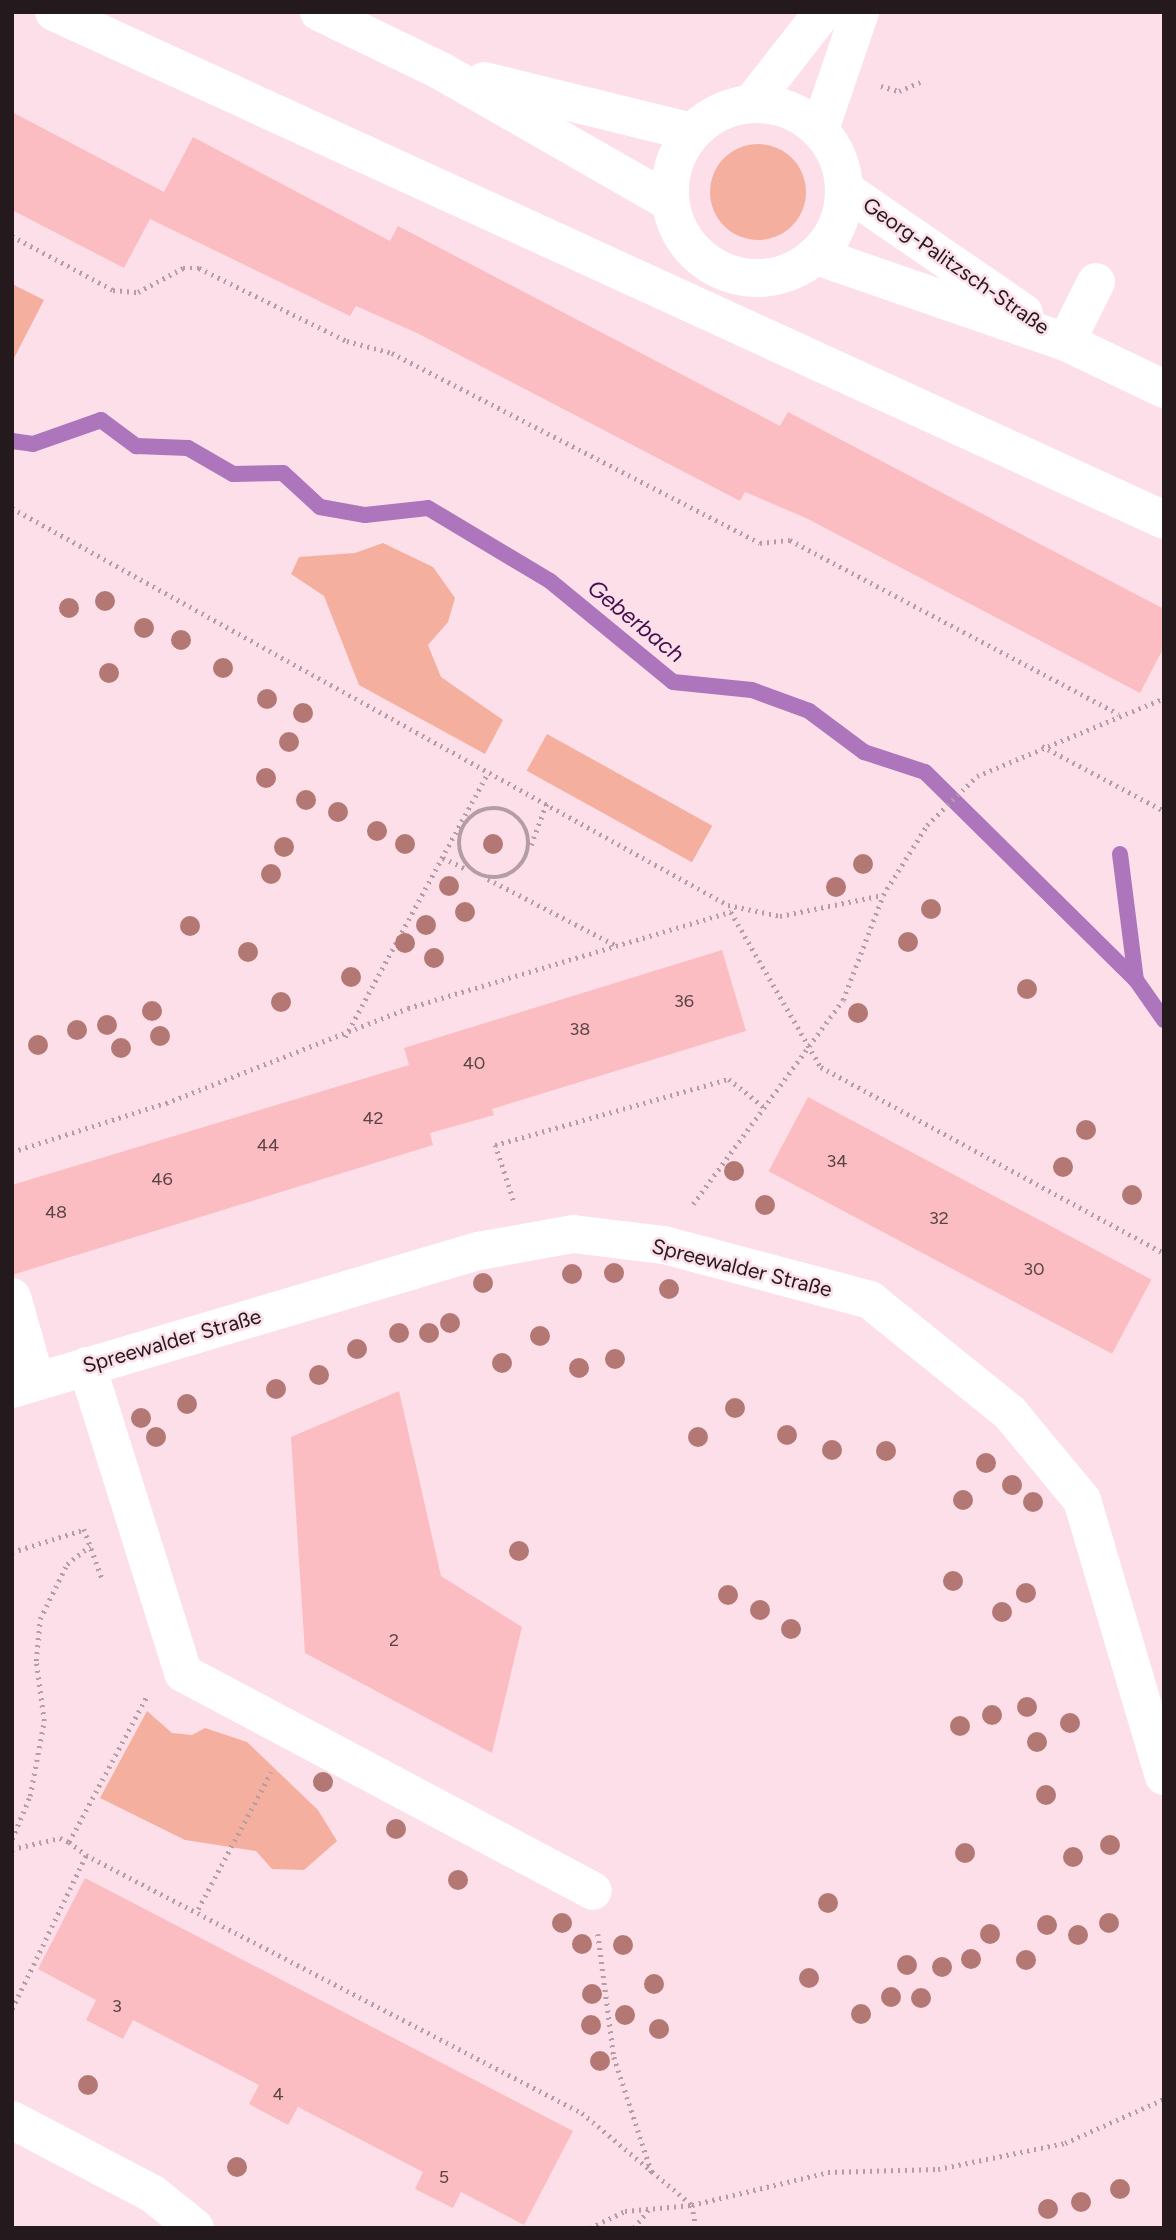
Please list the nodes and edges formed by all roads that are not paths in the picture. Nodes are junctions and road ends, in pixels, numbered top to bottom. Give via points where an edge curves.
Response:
1 (54, 12) edge
2 (319, 12) edge
3 (822, 12) edge
4 (860, 12) edge
5 (361, 21) edge
6 (441, 71) junction
7 (751, 104) junction
8 (820, 129) junction
9 (692, 132) junction
10 (845, 190) junction
11 (670, 202) junction
12 (817, 256) junction
13 (1096, 282) dead end
14 (1066, 342) junction
15 (1164, 389) edge
16 (1164, 520) edge
17 (12, 1297) edge
18 (88, 1366) junction
19 (24, 1385) edge
20 (1164, 1776) edge
21 (593, 1891) road end
22 (12, 2120) edge
23 (195, 2228) edge

1 - 16 street
2 - 5 street
3 - 7 street
4 - 8 street
5 - 6 street
6 - 9 street
6 - 11 street
7 - 8 street, Georg-Palitzsch-Straße via 778,106
7 - 9 street, Georg-Palitzsch-Straße via 720,112
8 - 10 street, Georg-Palitzsch-Straße via 841,164
9 - 11 street, Georg-Palitzsch-Straße via 678,152
10 - 12 street, Georg-Palitzsch-Straße via 840,222
10 - 14 street, Georg-Palitzsch-Straße
11 - 12 street, Georg-Palitzsch-Straße via 682,237 727,274 774,278
12 - 14 street, Georg-Palitzsch-Straße
13 - 14 street
14 - 15 street, Georg-Palitzsch-Straße
17 - 19 street
18 - 19 street, Spreewalder Straße
18 - 20 street, Spreewalder Straße via 526,1243 573,1234 664,1245 870,1300 1010,1413 1082,1500
18 - 21 street via 183,1673
22 - 23 street via 153,2194

